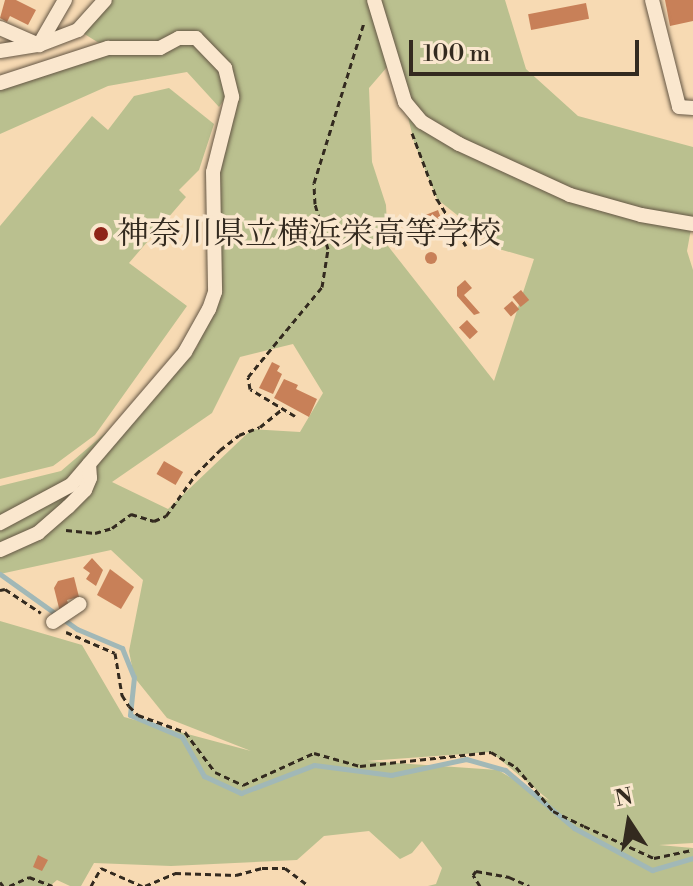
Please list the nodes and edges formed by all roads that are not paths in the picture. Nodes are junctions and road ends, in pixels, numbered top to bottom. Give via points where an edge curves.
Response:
1 (65, 0) edge
2 (105, 0) edge
3 (652, 0) edge
4 (371, 6) edge
5 (0, 28) edge
6 (39, 45) junction
7 (0, 51) edge
8 (0, 83) edge
9 (693, 108) edge
10 (693, 224) edge
11 (89, 464) junction
12 (0, 523) edge
13 (0, 550) edge
14 (75, 607) dead end
15 (54, 621) road end

1 - 6 street
2 - 6 street via 78,30
3 - 9 street via 679,107
4 - 10 street via 405,102 422,122 570,195
5 - 6 street
6 - 7 street
8 - 11 street via 108,48 160,48 179,38 196,38 225,68 232,84 213,172 215,292 209,309 185,352
11 - 12 street via 71,485
11 - 13 street via 85,490 38,533
14 - 15 street

